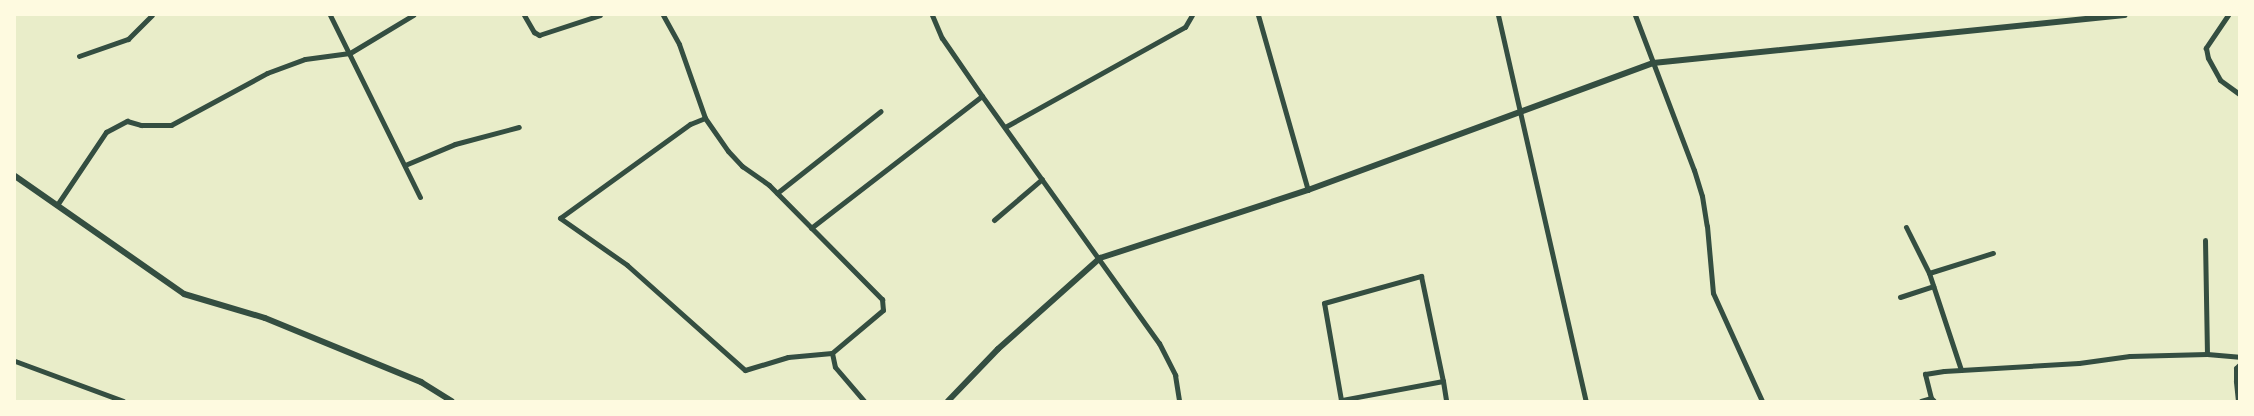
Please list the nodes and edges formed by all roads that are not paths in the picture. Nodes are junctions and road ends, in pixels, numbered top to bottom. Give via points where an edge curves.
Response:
1 (152, 15) edge
2 (330, 15) edge
3 (413, 15) edge
4 (524, 15) edge
5 (600, 15) edge
6 (664, 15) edge
7 (932, 15) edge
8 (1192, 15) edge
9 (1258, 15) edge
10 (1498, 15) edge
11 (1635, 15) edge
12 (2124, 15) edge
13 (2228, 15) edge
14 (350, 53) junction
15 (79, 56) dead end
16 (1653, 63) junction
17 (2239, 94) edge
18 (982, 96) junction
19 (881, 110) dead end
20 (1520, 114) junction
21 (705, 118) junction
22 (520, 127) dead end
23 (1005, 127) junction
24 (405, 166) junction
25 (15, 176) edge
26 (1042, 179) junction
27 (1308, 190) junction
28 (777, 193) junction
29 (420, 197) dead end
30 (57, 205) junction
31 (994, 220) dead end
32 (1906, 227) dead end
33 (811, 228) junction
34 (2205, 240) dead end
35 (1993, 253) dead end
36 (1100, 258) junction
37 (1929, 273) junction
38 (1933, 286) junction
39 (1900, 297) dead end
40 (832, 353) junction
41 (2207, 354) junction
42 (2239, 357) edge
43 (15, 361) edge
44 (2239, 365) edge
45 (1961, 370) junction
46 (1443, 381) junction
47 (1932, 399) edge
48 (123, 401) edge
49 (452, 401) edge
50 (864, 401) edge
51 (948, 401) edge
52 (1179, 401) edge
53 (1446, 401) edge
54 (1586, 401) edge
55 (1762, 401) edge
56 (1921, 401) edge
57 (2238, 401) edge

1 - 15 street via 128,39
2 - 14 street
3 - 14 street
4 - 5 street via 534,32 540,34
6 - 21 street via 679,44
7 - 18 street via 942,38
8 - 23 street via 1185,27
9 - 27 street
10 - 20 street
11 - 16 street
12 - 16 street
13 - 17 street via 2206,48 2220,80
14 - 24 street
14 - 30 street via 305,59 267,73 171,125 141,125 127,121 106,132
16 - 20 street
16 - 55 street via 1702,196 1713,293
18 - 23 street
18 - 33 street
19 - 28 street
20 - 27 street
20 - 54 street
21 - 28 street via 742,166
21 - 40 street via 690,124 560,218 627,265 745,370 788,357
22 - 24 street via 455,144
23 - 26 street
24 - 29 street
25 - 30 street
26 - 31 street
26 - 36 street
27 - 36 street
28 - 33 street
30 - 49 street via 184,294 265,318 421,382
32 - 37 street
33 - 40 street via 882,299 884,305 883,310
34 - 41 street
35 - 37 street
36 - 51 street via 998,349
36 - 52 street via 1159,343 1175,375
37 - 38 street
38 - 39 street
38 - 45 street
40 - 50 street via 835,367
41 - 42 street
41 - 45 street via 2130,356 2079,363
43 - 48 street
44 - 57 street via 2236,368
45 - 47 street via 1925,374
46 - 46 street via 1421,276 1324,303 1341,400
46 - 53 street
47 - 56 street

